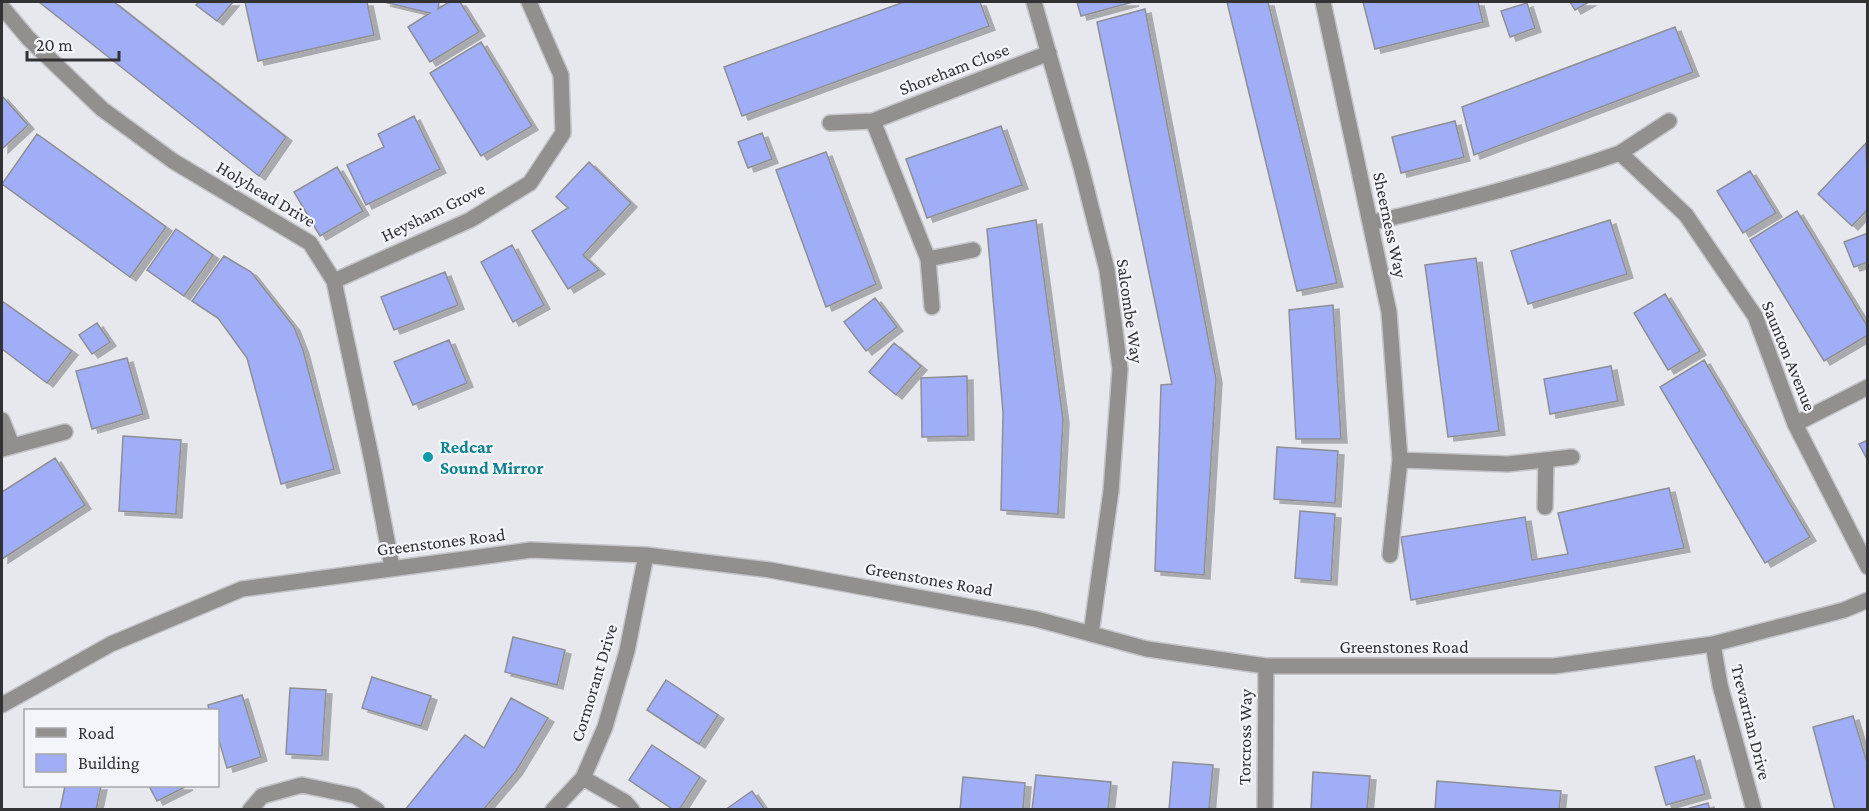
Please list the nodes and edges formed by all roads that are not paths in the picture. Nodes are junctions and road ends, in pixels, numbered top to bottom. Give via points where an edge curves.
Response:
1 (529, 2) edge
2 (1034, 2) edge
3 (1323, 2) edge
4 (2, 7) edge
5 (1049, 53) junction
6 (873, 121) junction
7 (1669, 121) dead end
8 (830, 123) dead end
9 (1620, 153) junction
10 (1370, 223) junction
11 (973, 250) dead end
12 (928, 260) junction
13 (334, 280) junction
14 (932, 307) dead end
15 (1868, 387) edge
16 (2, 420) edge
17 (1796, 424) junction
18 (65, 432) dead end
19 (7, 447) edge
20 (1572, 457) dead end
21 (1400, 460) junction
22 (1546, 460) junction
23 (1545, 507) dead end
24 (646, 555) junction
25 (1390, 555) dead end
26 (392, 567) junction
27 (1868, 567) edge
28 (1868, 600) edge
29 (1091, 634) junction
30 (1713, 644) junction
31 (1266, 666) junction
32 (2, 705) edge
33 (583, 778) junction
34 (250, 810) edge
35 (377, 810) edge
36 (553, 810) edge
37 (632, 810) edge
38 (1265, 810) edge
39 (1754, 810) edge

1 - 13 street, Heysham Grove via 561,75 563,133 530,183 470,220
2 - 5 street, Salcombe Way
3 - 10 street, Sheerness Way
4 - 13 street, Holyhead Drive via 102,110 173,161 310,243
5 - 6 street, Shoreham Close
5 - 29 street, Salcombe Way via 1107,270 1120,369 1111,491
6 - 8 street, Shoreham Close
6 - 12 street
7 - 9 street
9 - 10 street via 1509,189
9 - 17 street, Saunton Avenue via 1686,215 1755,316
10 - 21 street, Sheerness Way via 1389,312
11 - 12 street
12 - 14 street
13 - 26 street, Holyhead Drive
15 - 17 street
16 - 19 street
17 - 27 street, Saunton Avenue
18 - 19 street
20 - 22 street
21 - 22 street via 1508,464
21 - 25 street, Sheerness Way
22 - 23 street
24 - 26 street, Greenstones Road via 531,550
24 - 29 street, Greenstones Road via 770,570 1036,619
24 - 33 street, Cormorant Drive via 627,651 605,727
26 - 32 street, Greenstones Road via 242,589 111,644
28 - 30 street, Greenstones Road via 1844,610
29 - 31 street, Greenstones Road via 1147,649
30 - 31 street, Greenstones Road via 1554,666
30 - 39 street, Trevarrian Drive via 1719,685
31 - 38 street, Torcross Way
33 - 36 street, Cormorant Drive
33 - 37 street
34 - 35 street via 262,796 302,785 356,796

